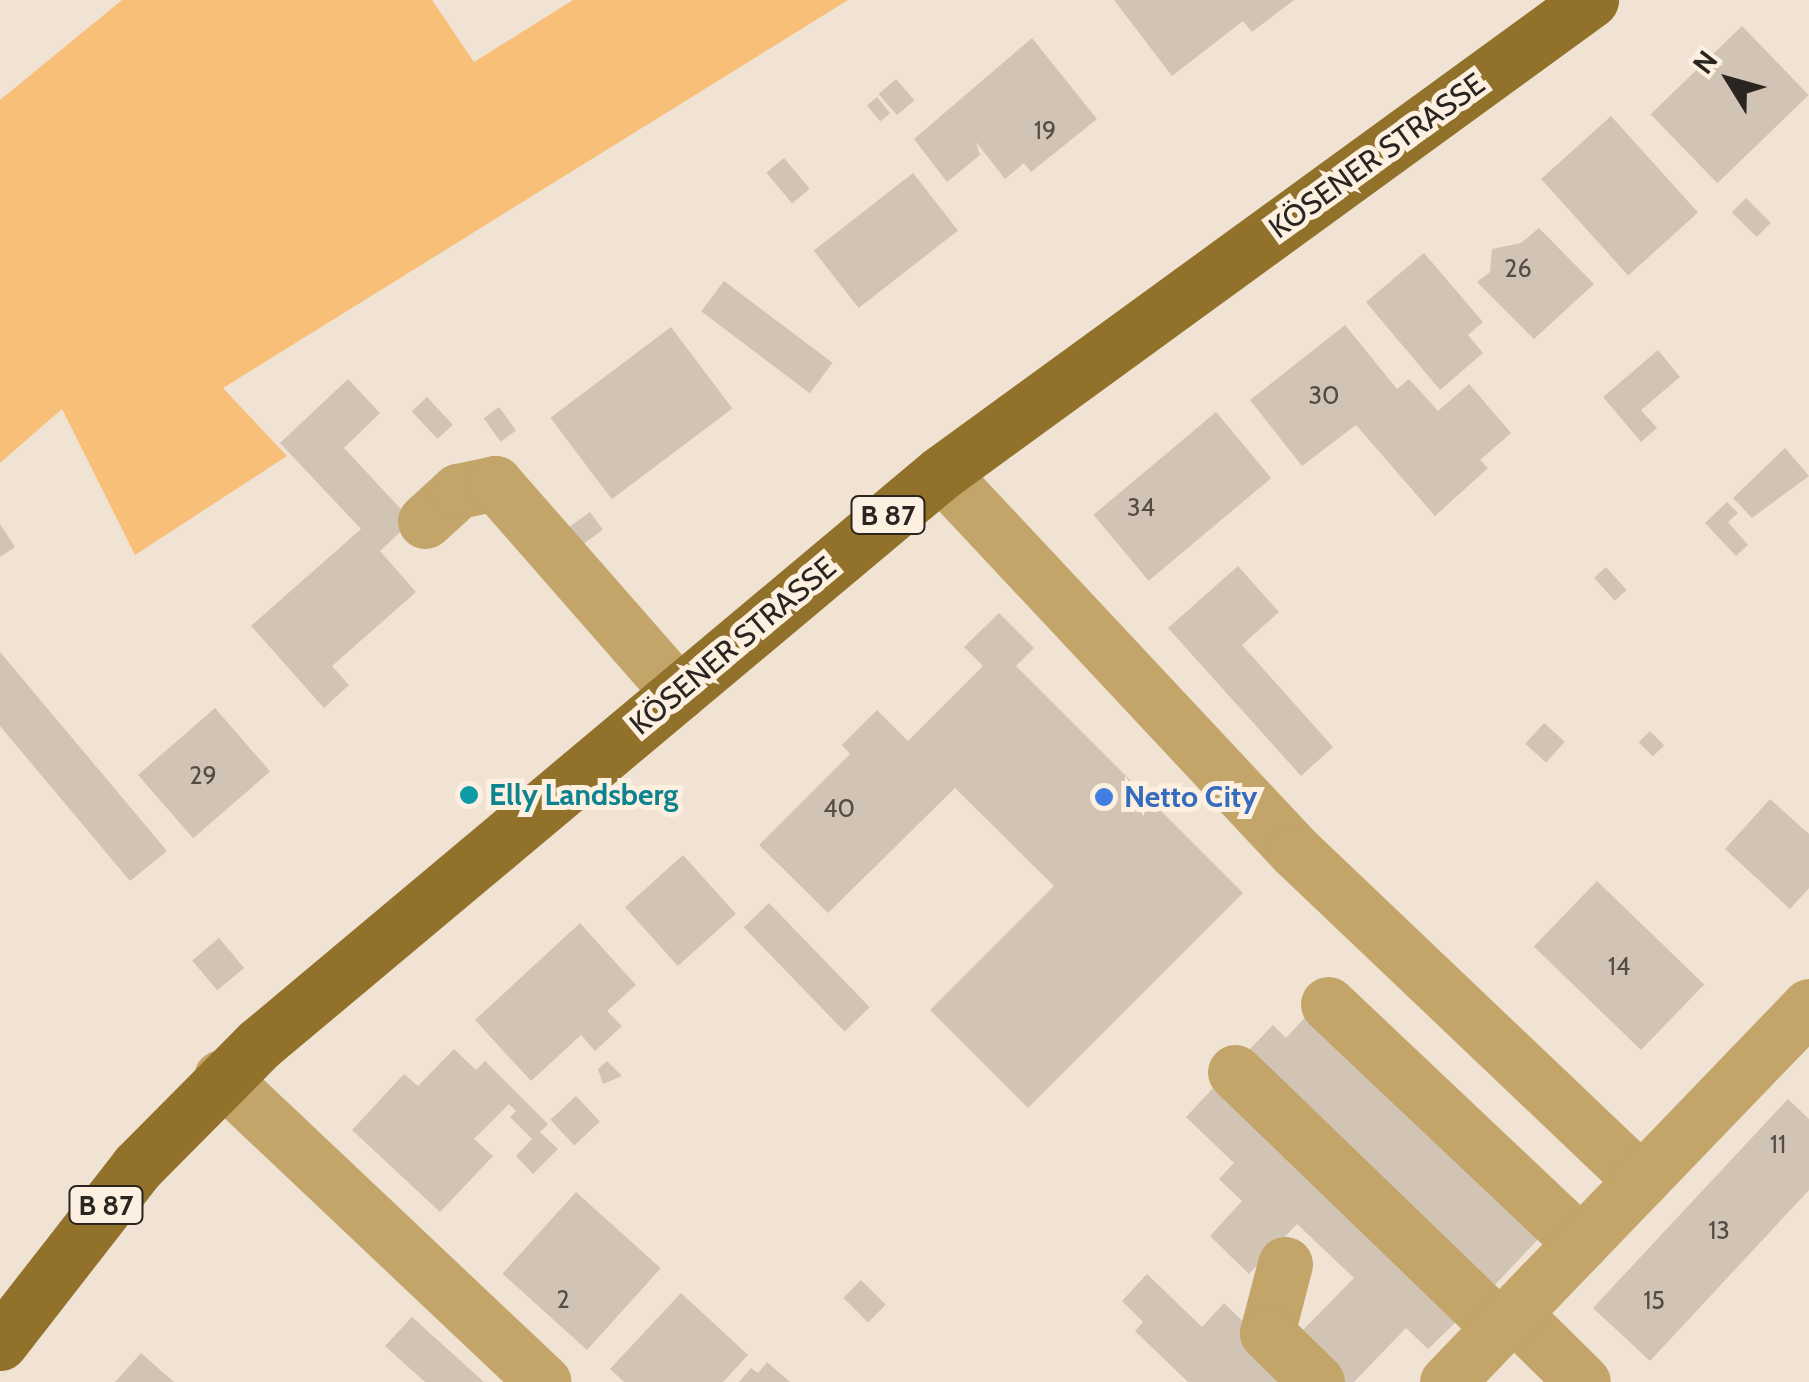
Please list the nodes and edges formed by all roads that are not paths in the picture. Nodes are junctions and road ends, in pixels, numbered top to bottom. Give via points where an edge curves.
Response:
1 (1592, 0) edge
2 (941, 473) junction
3 (425, 521) dead end
4 (678, 694) junction
5 (1328, 1004) dead end
6 (1809, 1006) edge
7 (1234, 1072) dead end
8 (221, 1076) junction
9 (1641, 1181) junction
10 (1581, 1243) junction
11 (1284, 1264) dead end
12 (1506, 1320) junction
13 (0, 1343) edge
14 (543, 1382) edge
15 (1318, 1382) edge
16 (1447, 1382) edge
17 (1583, 1382) edge

1 - 2 main road, KÖSENER STRASSE / B 87
2 - 4 main road, KÖSENER STRASSE / B 87
2 - 9 street via 1295,851
3 - 4 street via 458,491 495,483
4 - 8 main road, KÖSENER STRASSE / B 87
5 - 10 street
6 - 9 street
7 - 12 street
8 - 13 main road, KÖSENER STRASSE / B 87 via 137,1167
8 - 14 street
9 - 10 street
10 - 12 street
11 - 15 street via 1268,1333
12 - 16 street
12 - 17 street

